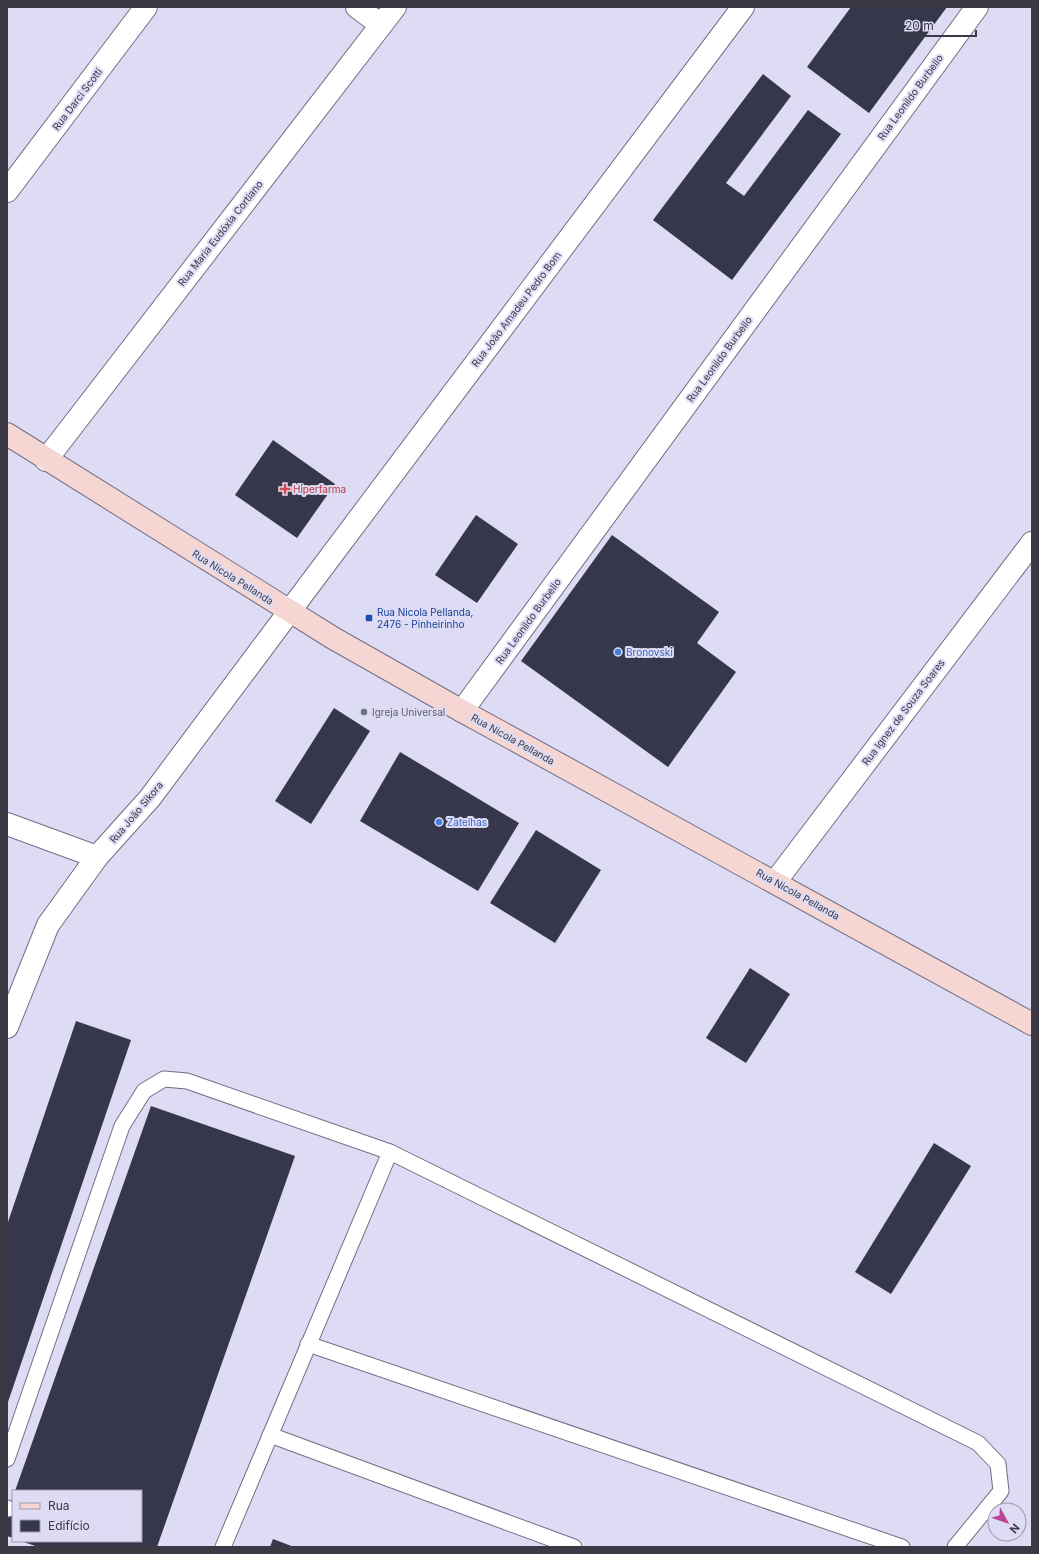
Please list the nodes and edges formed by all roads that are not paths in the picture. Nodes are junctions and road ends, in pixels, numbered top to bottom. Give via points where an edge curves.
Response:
1 (146, 7) edge
2 (357, 7) edge
3 (395, 7) edge
4 (743, 7) edge
5 (977, 7) edge
6 (381, 25) junction
7 (7, 191) edge
8 (7, 434) edge
9 (46, 460) junction
10 (1032, 543) edge
11 (289, 612) junction
12 (462, 712) junction
13 (7, 824) edge
14 (97, 857) junction
15 (775, 882) junction
16 (1032, 1024) edge
17 (7, 1026) edge
18 (390, 1152) junction
19 (308, 1344) junction
20 (270, 1435) junction
21 (7, 1459) edge
22 (223, 1547) edge
23 (574, 1547) edge
24 (902, 1547) edge
25 (955, 1547) edge

1 - 7 street, Rua Darci Scotti
2 - 6 street
3 - 6 street, Rua Maria Eudóxia Cortiano
4 - 11 street, Rua João Amadeu Pedro Bom
5 - 12 street, Rua Leonildo Burbello
6 - 9 street, Rua Maria Eudóxia Cortiano
8 - 9 main road, Rua Nicola Pellanda
9 - 11 main road, Rua Nicola Pellanda
10 - 15 street, Rua Ignez de Souza Soares
11 - 12 main road, Rua Nicola Pellanda
11 - 14 street, Rua João Sikora via 150,798
12 - 15 main road, Rua Nicola Pellanda
13 - 14 street
14 - 17 street, Rua João Sikora via 48,924
15 - 16 main road, Rua Nicola Pellanda
18 - 19 lane
18 - 21 lane via 187,1081 164,1079 144,1091 122,1126
18 - 25 lane via 978,1443 998,1464 1001,1490
19 - 20 lane
19 - 24 lane
20 - 22 lane
20 - 23 lane

